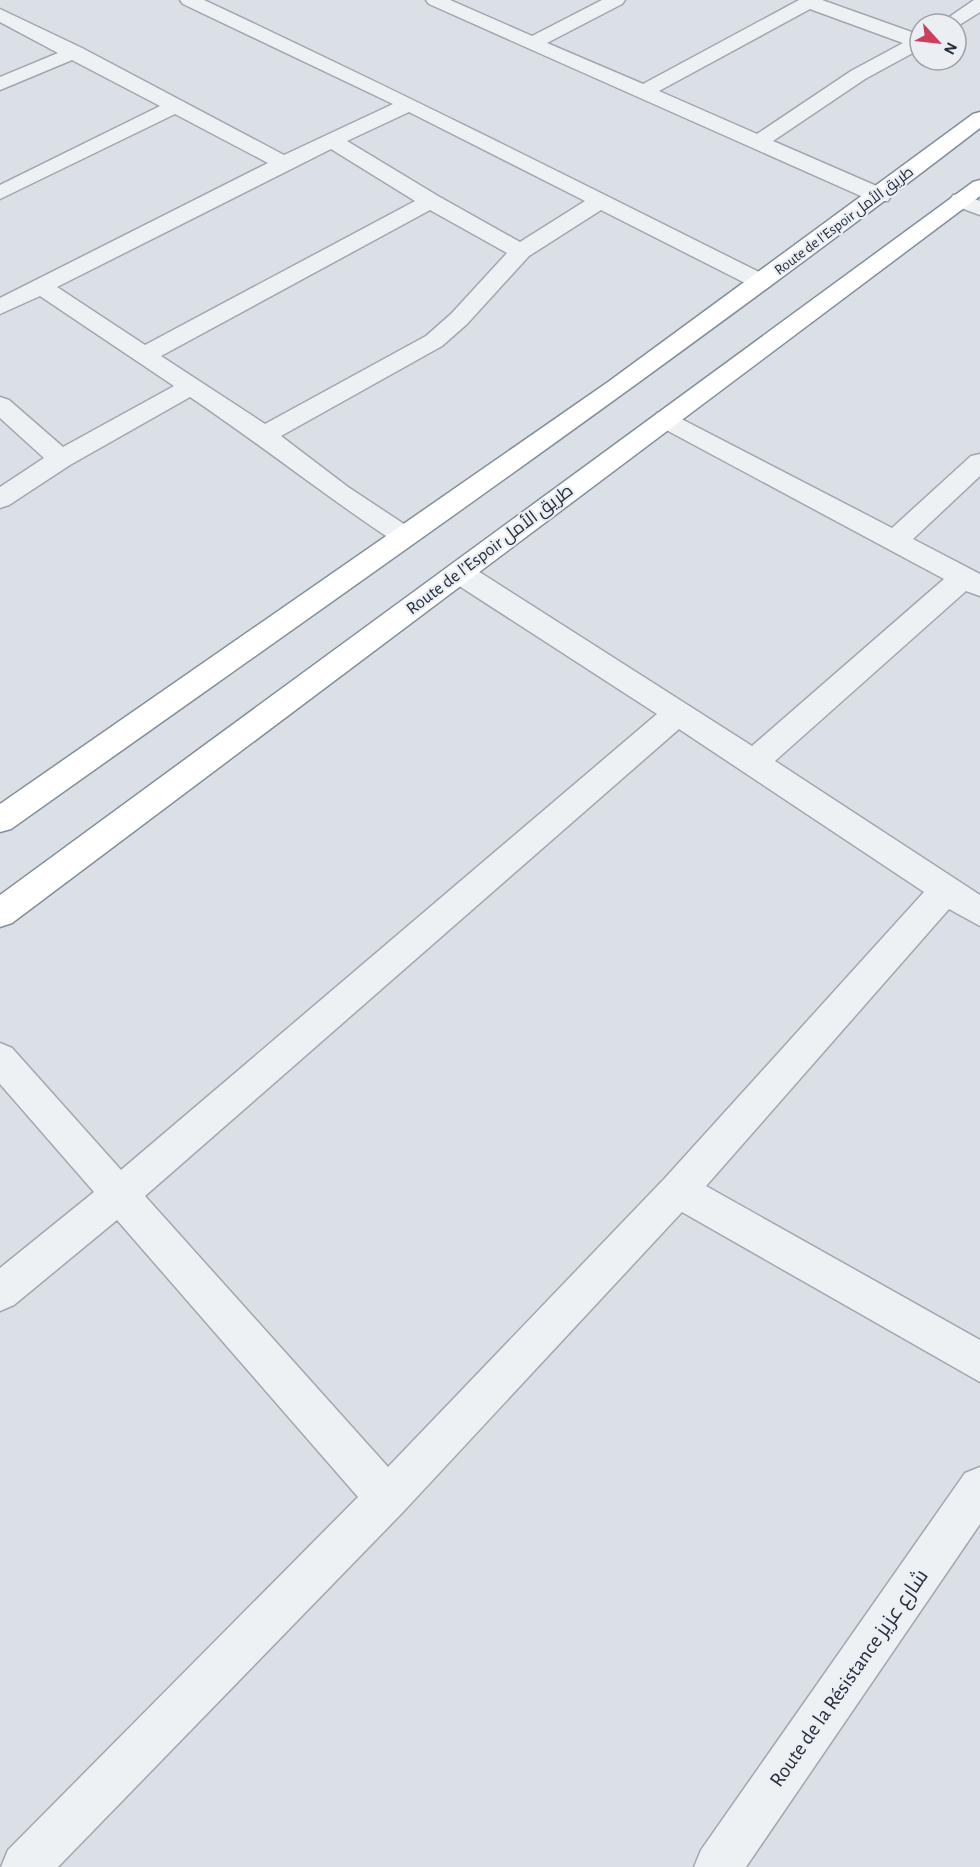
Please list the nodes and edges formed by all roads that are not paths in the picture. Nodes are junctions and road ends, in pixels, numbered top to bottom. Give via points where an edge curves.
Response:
1 (189, 0) edge
2 (435, 0) edge
3 (616, 0) edge
4 (811, 1) edge
5 (980, 4) edge
6 (967, 12) edge
7 (0, 15) edge
8 (908, 37) edge
9 (532, 43) junction
10 (908, 47) edge
11 (75, 52) junction
12 (0, 84) edge
13 (641, 93) junction
14 (409, 104) junction
15 (176, 106) junction
16 (980, 118) edge
17 (333, 141) junction
18 (758, 143) junction
19 (284, 163) junction
20 (0, 193) edge
21 (880, 196) junction
22 (974, 198) edge
23 (602, 200) junction
24 (430, 201) junction
25 (521, 251) junction
26 (761, 282) junction
27 (40, 286) junction
28 (0, 307) edge
29 (144, 355) junction
30 (190, 387) junction
31 (0, 405) edge
32 (666, 419) junction
33 (264, 435) junction
34 (61, 459) junction
35 (980, 462) edge
36 (0, 499) edge
37 (405, 536) junction
38 (894, 541) junction
39 (460, 573) junction
40 (972, 581) edge
41 (678, 713) junction
42 (754, 762) junction
43 (0, 820) edge
44 (946, 890) junction
45 (980, 912) edge
46 (0, 913) edge
47 (0, 1059) edge
48 (678, 1190) junction
49 (119, 1195) junction
50 (0, 1292) edge
51 (980, 1362) edge
52 (980, 1488) edge
53 (387, 1498) junction
54 (25, 1867) edge
55 (718, 1867) edge

1 - 14 street
2 - 9 street
3 - 9 street
4 - 8 street
4 - 13 street
5 - 6 street
7 - 11 street
9 - 13 street
10 - 18 street via 858,75
11 - 12 street
11 - 15 street
13 - 18 street
14 - 17 street
14 - 23 street
15 - 19 street
15 - 20 street
16 - 21 highway, Route de l’Espoir طريق الأمل
17 - 19 street
17 - 24 street
18 - 21 street
19 - 27 street
21 - 26 highway, Route de l’Espoir طريق الأمل
22 - 32 highway, Route de l’Espoir طريق الأمل
23 - 25 street
23 - 26 street
24 - 25 street
24 - 29 street
25 - 33 street via 434,341
26 - 37 highway, Route de l’Espoir طريق الأمل
27 - 28 street
27 - 29 street
29 - 30 street
30 - 33 street
30 - 34 street
31 - 34 street
32 - 38 street
32 - 39 highway, Route de l’Espoir طريق الأمل
33 - 37 street via 339,493
34 - 36 street
35 - 38 street
37 - 43 highway, Route de l’Espoir طريق الأمل
38 - 40 street
39 - 41 street
39 - 46 highway, Route de l’Espoir طريق الأمل
40 - 42 street
41 - 42 street
41 - 49 street
42 - 44 street
44 - 45 street
44 - 48 street
47 - 49 street
48 - 51 street
48 - 53 street
49 - 50 street
49 - 53 street
52 - 55 street, Route de la Résistance شارع عزيز
53 - 54 street

